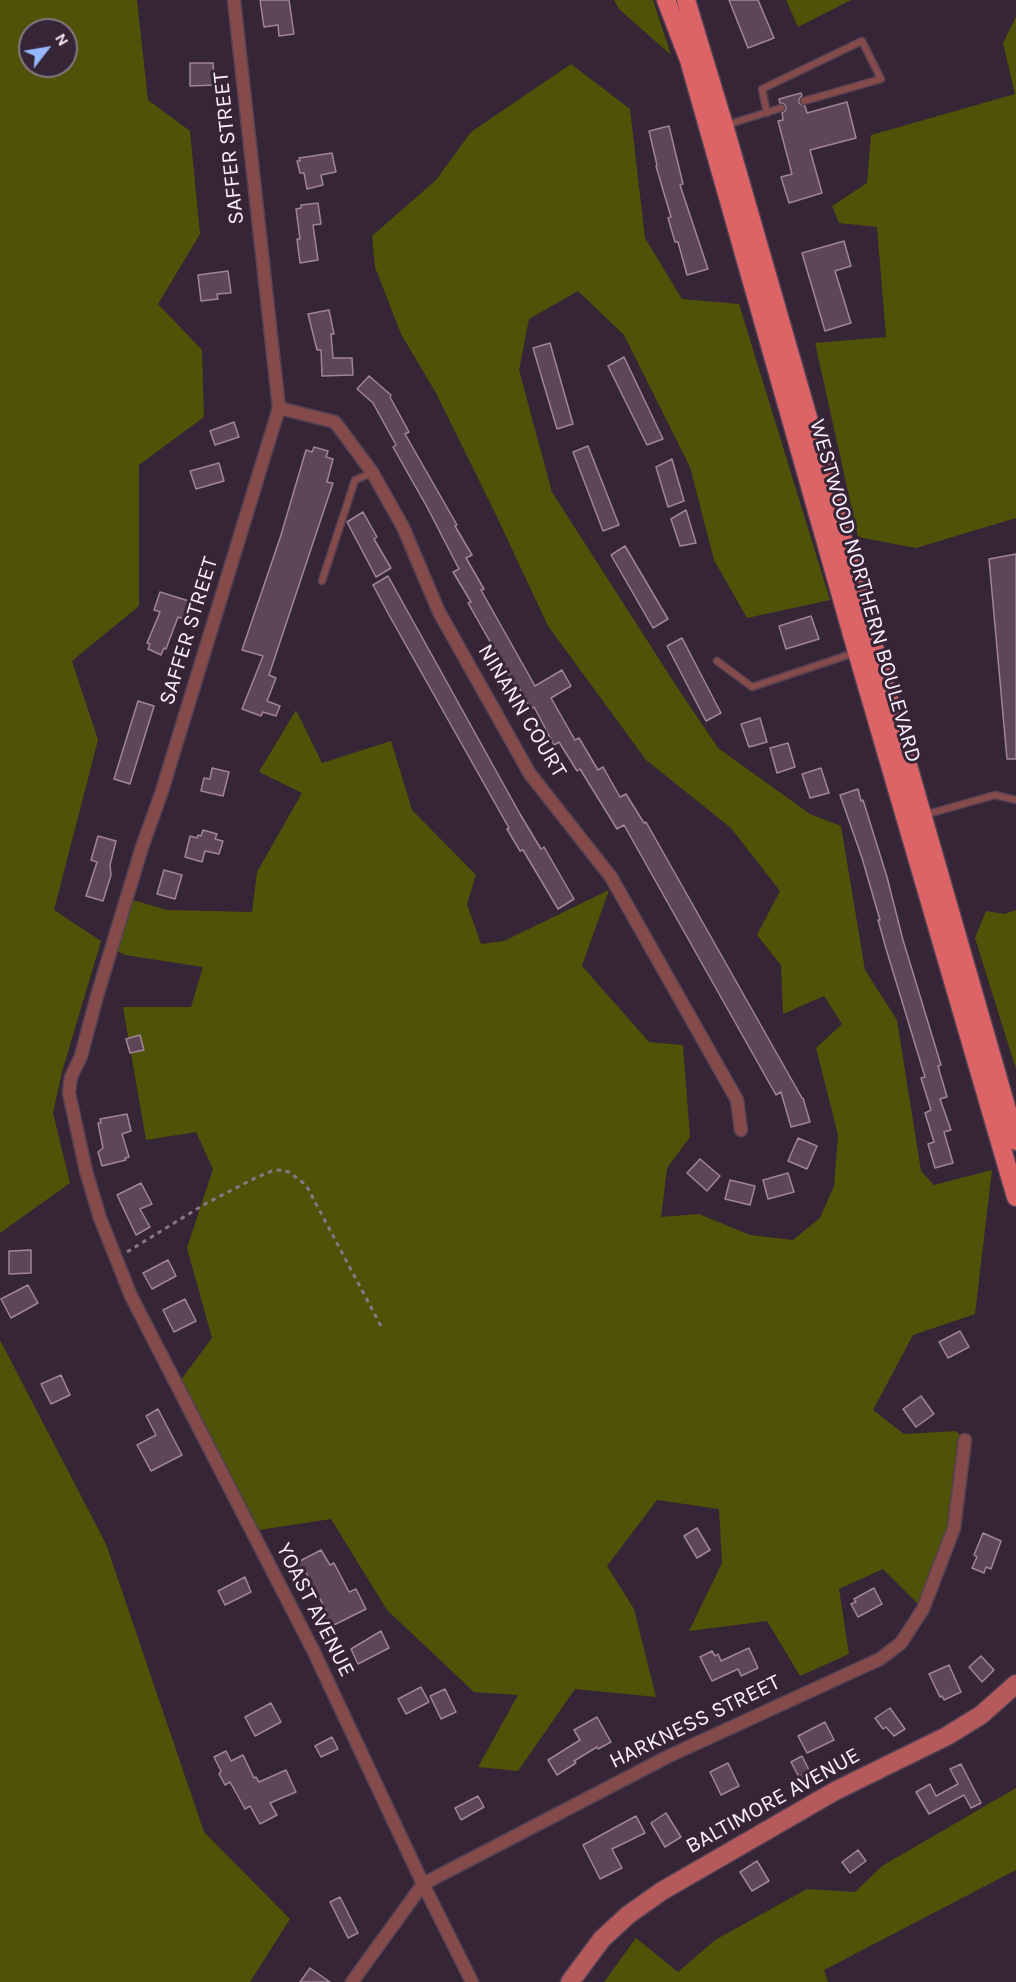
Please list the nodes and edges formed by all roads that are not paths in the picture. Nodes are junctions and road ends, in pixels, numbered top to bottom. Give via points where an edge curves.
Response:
1 (234, 0) edge
2 (666, 0) edge
3 (686, 0) edge
4 (804, 101) dead end
5 (781, 108) dead end
6 (767, 113) junction
7 (716, 127) junction
8 (279, 408) junction
9 (372, 472) junction
10 (321, 581) dead end
11 (866, 649) junction
12 (717, 661) dead end
13 (1016, 800) edge
14 (915, 818) junction
15 (741, 1130) dead end
16 (1016, 1142) edge
17 (1016, 1197) edge
18 (115, 1259) joint
19 (965, 1440) dead end
20 (1016, 1684) edge
21 (423, 1884) junction
22 (352, 1982) edge
23 (472, 1982) edge
24 (570, 1982) edge

1 - 8 street, SAFFER STREET
2 - 7 main road, WESTWOOD NORTHERN BOULEVARD
3 - 7 main road, WESTWOOD NORTHERN BOULEVARD
4 - 6 lane via 881,79 862,41 762,89
5 - 6 lane
6 - 7 lane
7 - 11 main road, WESTWOOD NORTHERN BOULEVARD
8 - 9 street, NINANN COURT via 335,422
8 - 18 street, SAFFER STREET via 81,1056 71,1077 69,1093 86,1171
9 - 10 lane via 355,480
9 - 15 street, NINANN COURT via 403,527 439,612 530,774 611,877 738,1100
11 - 12 lane via 752,687
11 - 14 main road, WESTWOOD NORTHERN BOULEVARD
13 - 14 lane via 995,795
14 - 16 main road, WESTWOOD NORTHERN BOULEVARD
14 - 17 main road, WESTWOOD NORTHERN BOULEVARD
18 - 21 street, YOAST AVENUE via 313,1650
19 - 21 street, HARKNESS STREET via 954,1528 923,1609 901,1643 879,1659 669,1756
20 - 24 street, BALTIMORE AVENUE via 981,1715 947,1736 835,1791 662,1891 602,1939
21 - 22 street, HARKNESS STREET
21 - 23 street, YOAST AVENUE

